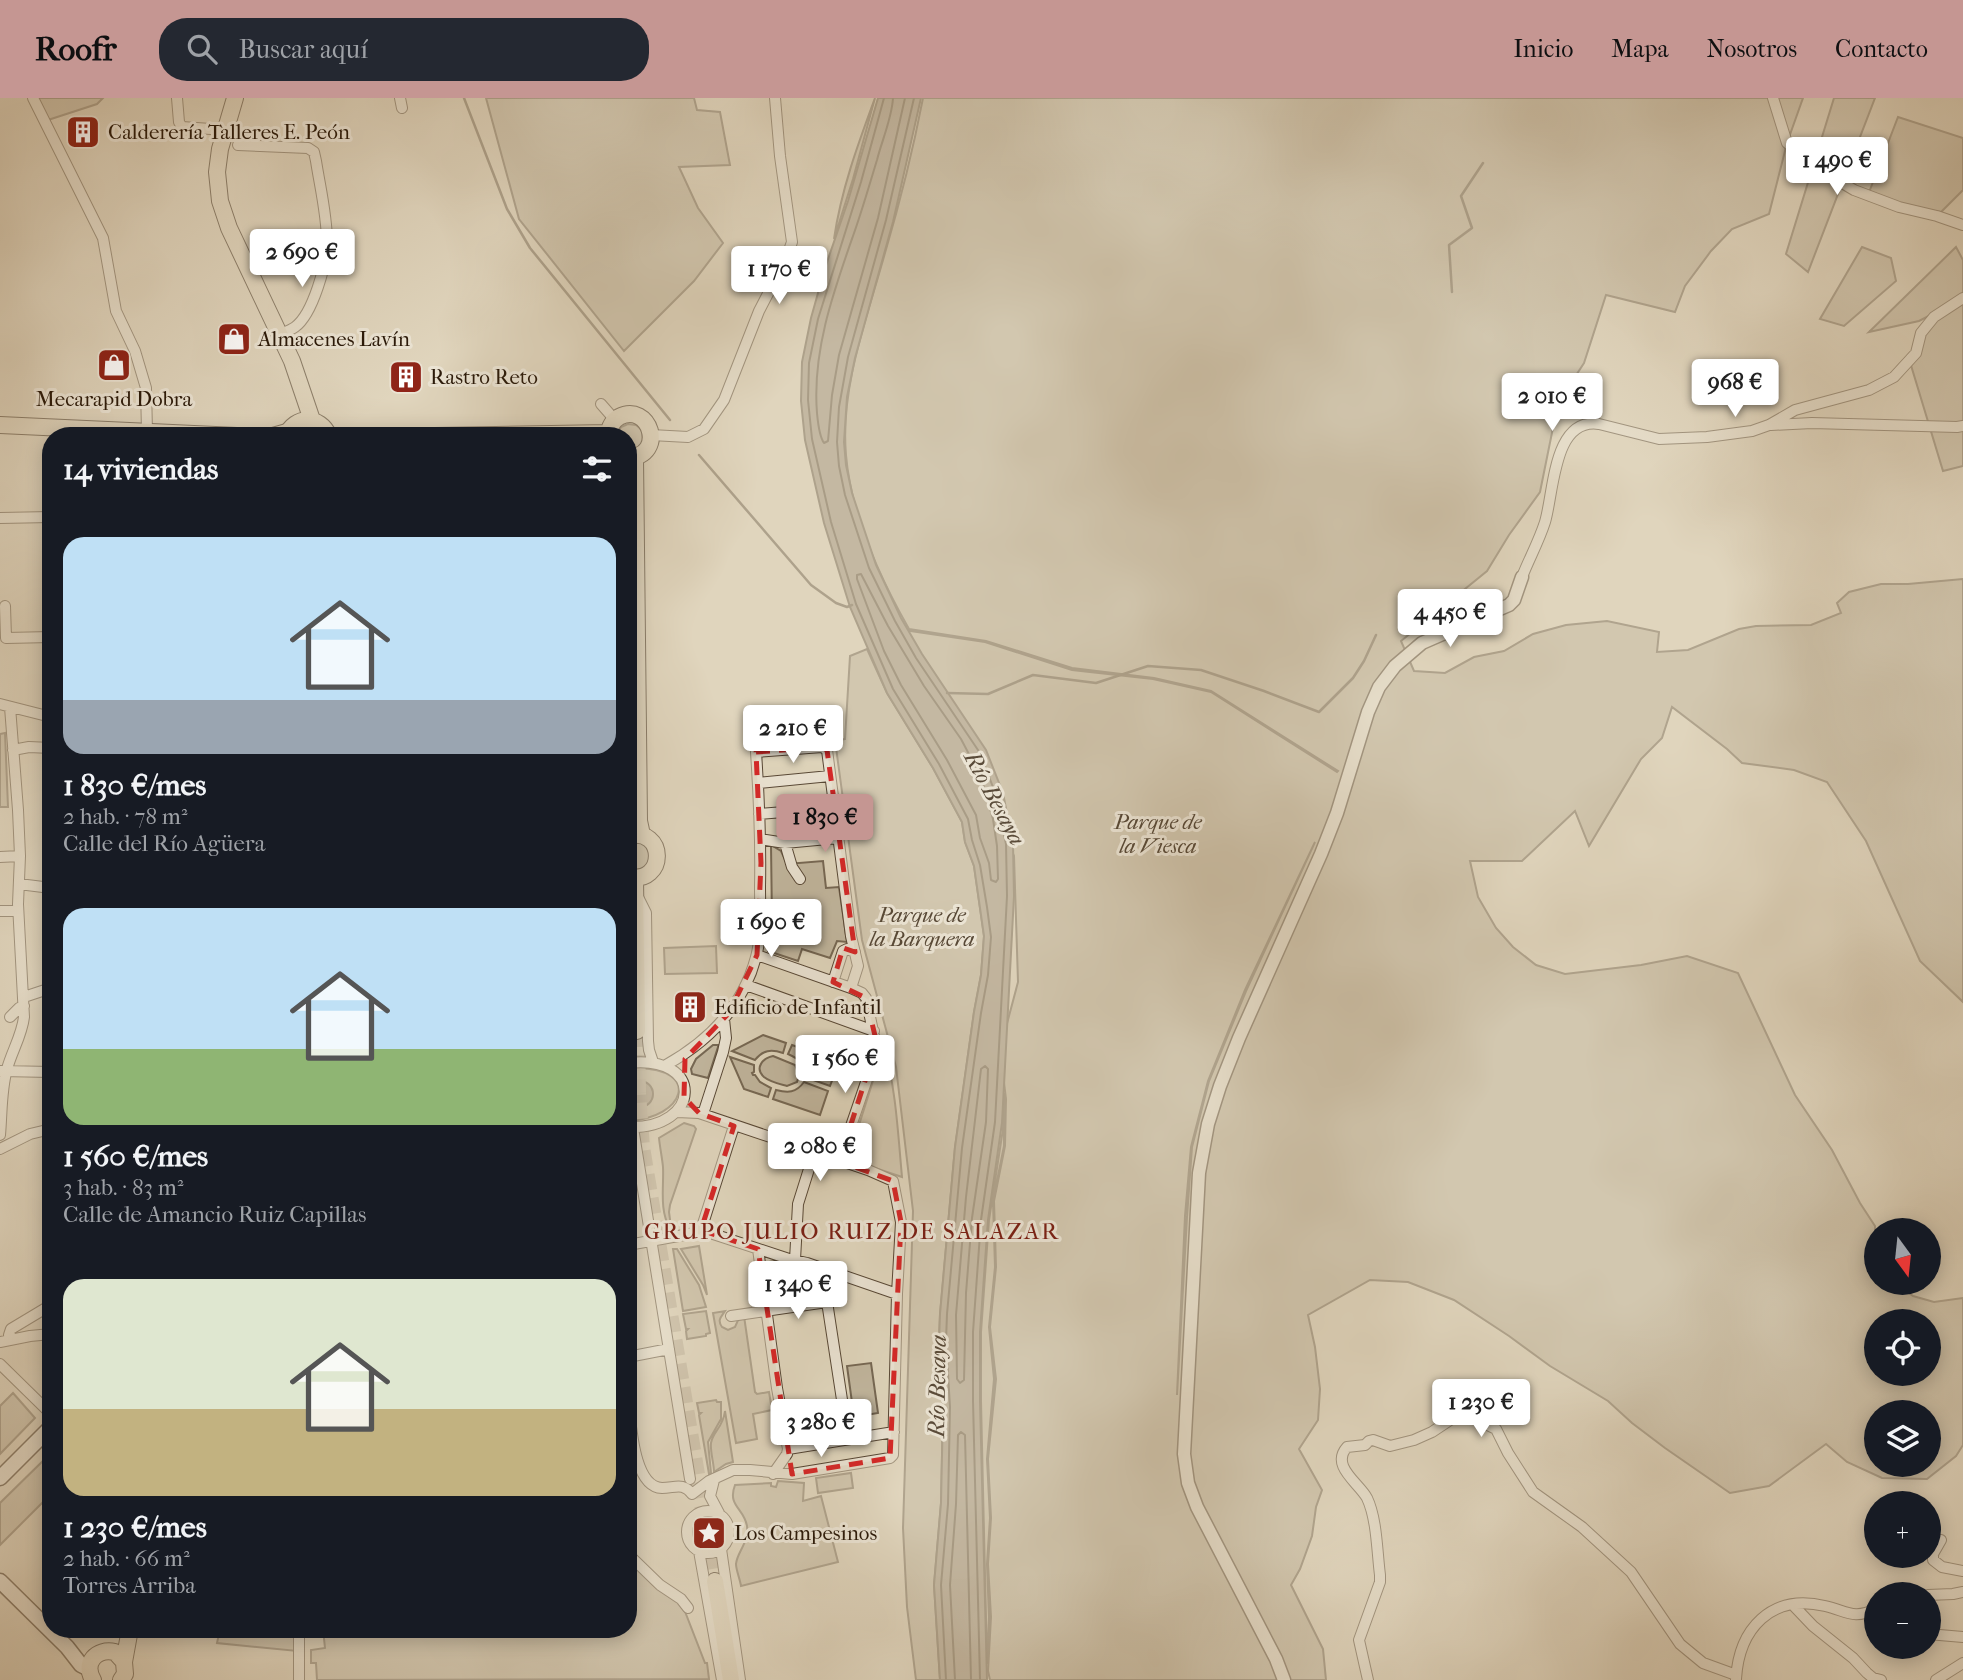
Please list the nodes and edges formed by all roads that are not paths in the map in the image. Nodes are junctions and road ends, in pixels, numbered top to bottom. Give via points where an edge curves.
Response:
1 (33, 98) edge
2 (177, 98) edge
3 (235, 98) edge
4 (775, 98) edge
5 (1773, 98) edge
6 (225, 131) junction
7 (238, 145) dead end
8 (1963, 225) edge
9 (1963, 298) edge
10 (280, 334) junction
11 (601, 404) dead end
12 (0, 425) edge
13 (1769, 425) junction
14 (1963, 426) edge
15 (42, 427) edge
16 (147, 427) edge
17 (292, 427) edge
18 (308, 427) edge
19 (324, 427) edge
20 (609, 427) edge
21 (613, 427) edge
22 (0, 432) edge
23 (42, 434) edge
24 (651, 435) junction
25 (637, 456) edge
26 (42, 517) edge
27 (0, 518) edge
28 (1522, 577) joint
29 (5, 606) dead end
30 (42, 637) edge
31 (5, 706) edge
32 (42, 715) edge
33 (637, 717) edge
34 (42, 748) edge
35 (13, 750) junction
36 (830, 776) junction
37 (758, 783) junction
38 (834, 808) junction
39 (760, 814) junction
40 (637, 827) edge
41 (637, 836) edge
42 (838, 838) junction
43 (760, 839) junction
44 (785, 843) junction
45 (20, 856) junction
46 (0, 857) edge
47 (800, 879) dead end
48 (19, 884) junction
49 (637, 884) edge
50 (42, 887) edge
51 (637, 897) edge
52 (0, 911) edge
53 (18, 911) junction
54 (855, 952) junction
55 (757, 955) junction
56 (833, 982) junction
57 (746, 985) junction
58 (851, 988) junction
59 (42, 993) edge
60 (24, 1002) junction
61 (10, 1017) dead end
62 (724, 1019) junction
63 (874, 1031) junction
64 (689, 1052) junction
65 (653, 1062) junction
66 (637, 1063) edge
67 (666, 1065) junction
68 (3, 1072) edge
69 (42, 1072) edge
70 (681, 1080) junction
71 (684, 1097) junction
72 (677, 1112) junction
73 (701, 1113) junction
74 (734, 1126) junction
75 (637, 1127) edge
76 (42, 1131) edge
77 (0, 1135) edge
78 (0, 1147) edge
79 (814, 1153) junction
80 (637, 1160) edge
81 (839, 1161) junction
82 (701, 1230) junction
83 (652, 1241) junction
84 (637, 1244) edge
85 (758, 1249) junction
86 (795, 1260) junction
87 (807, 1263) junction
88 (760, 1268) junction
89 (822, 1269) junction
90 (897, 1294) junction
91 (827, 1302) junction
92 (42, 1310) edge
93 (765, 1310) junction
94 (731, 1316) dead end
95 (42, 1335) edge
96 (5, 1340) edge
97 (669, 1349) junction
98 (637, 1355) edge
99 (0, 1364) edge
100 (42, 1405) edge
101 (894, 1432) junction
102 (42, 1436) edge
103 (848, 1438) junction
104 (788, 1452) junction
105 (637, 1459) edge
106 (773, 1474) junction
107 (792, 1474) junction
108 (0, 1478) edge
109 (690, 1479) dead end
110 (714, 1480) junction
111 (692, 1494) junction
112 (719, 1513) junction
113 (693, 1516) junction
114 (721, 1549) junction
115 (699, 1551) junction
116 (637, 1563) edge
117 (1941, 1566) edge
118 (1963, 1571) edge
119 (0, 1581) edge
120 (715, 1581) tunnel mouth
121 (1963, 1591) edge
122 (1941, 1594) edge
123 (1793, 1605) junction
124 (688, 1608) dead end
125 (1864, 1615) edge
126 (42, 1622) edge
127 (1941, 1635) edge
128 (1963, 1637) edge
129 (58, 1638) edge
130 (127, 1638) edge
131 (299, 1638) edge
132 (120, 1657) junction
133 (1963, 1663) edge
134 (91, 1672) edge
135 (1736, 1677) edge
136 (122, 1680) edge
137 (299, 1680) edge
138 (722, 1680) edge
139 (731, 1680) edge
140 (740, 1680) edge
141 (1284, 1680) edge
142 (1367, 1680) edge
143 (1881, 1680) edge
144 (1936, 1680) edge

1 - 16 street via 103,239 116,311 146,388
2 - 6 street via 182,127
3 - 6 main road
4 - 24 street via 792,242 724,400 704,429 688,438
5 - 8 street via 1787,143 1817,168 1854,190
6 - 10 main road via 218,166 220,201
7 - 10 street via 309,148 316,160 326,257 316,297 299,324
9 - 13 street via 1934,317 1921,333 1916,353 1894,377 1869,390 1795,410
10 - 17 main road via 301,391
11 - 20 street
12 - 15 main road
13 - 14 street
13 - 28 street via 1707,438 1653,439 1583,424 1560,453 1545,519
18 - 19 main road
21 - 24 main road via 627,415 636,416 647,423
22 - 23 main road
24 - 25 main road via 648,448
26 - 27 street
28 - 141 street via 1509,605 1415,648 1395,666 1375,695 1338,813 1239,1038 1213,1105 1204,1144 1194,1242 1186,1473 1197,1507
29 - 30 street via 6,638
31 - 32 street
31 - 35 street
33 - 40 main road
34 - 35 street
35 - 45 street
36 - 37 street
36 - 37 street via 827,750 822,747 755,752
36 - 38 street
37 - 39 street
38 - 39 street
38 - 42 street
39 - 43 street
41 - 49 main road via 653,843 657,860
42 - 44 street
42 - 54 street
43 - 44 street
43 - 55 street
44 - 47 street
45 - 46 street
45 - 48 street
48 - 50 street
48 - 53 street
51 - 65 street via 646,913 648,1041
52 - 53 street
53 - 60 street
54 - 56 street via 843,951
54 - 58 street via 858,966
55 - 56 street
55 - 57 street
56 - 58 street
57 - 62 street
57 - 63 street
58 - 63 street via 866,998
59 - 60 street
60 - 61 street
60 - 68 street via 23,1025
62 - 64 street
62 - 73 street via 725,1045
63 - 81 street via 877,1050
64 - 67 street
64 - 70 street
65 - 66 street
65 - 67 street
67 - 70 street
68 - 69 street
68 - 77 street
70 - 71 street
71 - 72 street
71 - 73 street
72 - 73 street
72 - 75 street
73 - 74 street
74 - 79 street
74 - 82 street
76 - 78 street
79 - 81 street
79 - 86 street via 798,1204
80 - 83 street
81 - 90 street via 893,1181 901,1222
82 - 83 street
82 - 85 street
83 - 84 street
83 - 97 street
85 - 86 street
85 - 88 street
86 - 87 street
87 - 88 street
87 - 89 street
88 - 93 street
89 - 90 street
89 - 91 street
90 - 101 street
91 - 93 street
91 - 103 street
92 - 96 street via 11,1329
93 - 94 street
93 - 104 street
95 - 96 street
97 - 98 street
97 - 109 street
99 - 100 street
101 - 103 street
101 - 107 street via 890,1458
102 - 108 main road
103 - 104 street
104 - 106 street
104 - 107 street
105 - 111 street via 651,1484 662,1488 678,1485
106 - 107 street
106 - 110 street via 733,1470
110 - 111 street
110 - 112 street via 710,1496
111 - 113 street
112 - 113 street via 708,1510
112 - 114 street via 729,1530
113 - 115 street via 687,1538
114 - 115 street
114 - 140 street
115 - 138 street
116 - 124 street
117 - 118 street
119 - 126 main road
120 - 139 main road
121 - 122 street
123 - 125 street
123 - 135 street via 1771,1611 1752,1627
123 - 143 street via 1867,1673
127 - 128 street
129 - 134 main road via 77,1652
130 - 132 main road
131 - 137 street
132 - 134 main road via 108,1650 101,1652
132 - 136 main road via 125,1668
133 - 144 street
135 - 142 street via 1703,1663 1680,1644 1631,1572 1582,1527 1533,1492 1496,1429 1459,1414 1414,1440 1390,1446 1373,1440 1343,1452 1348,1476 1372,1514 1380,1575 1359,1640

